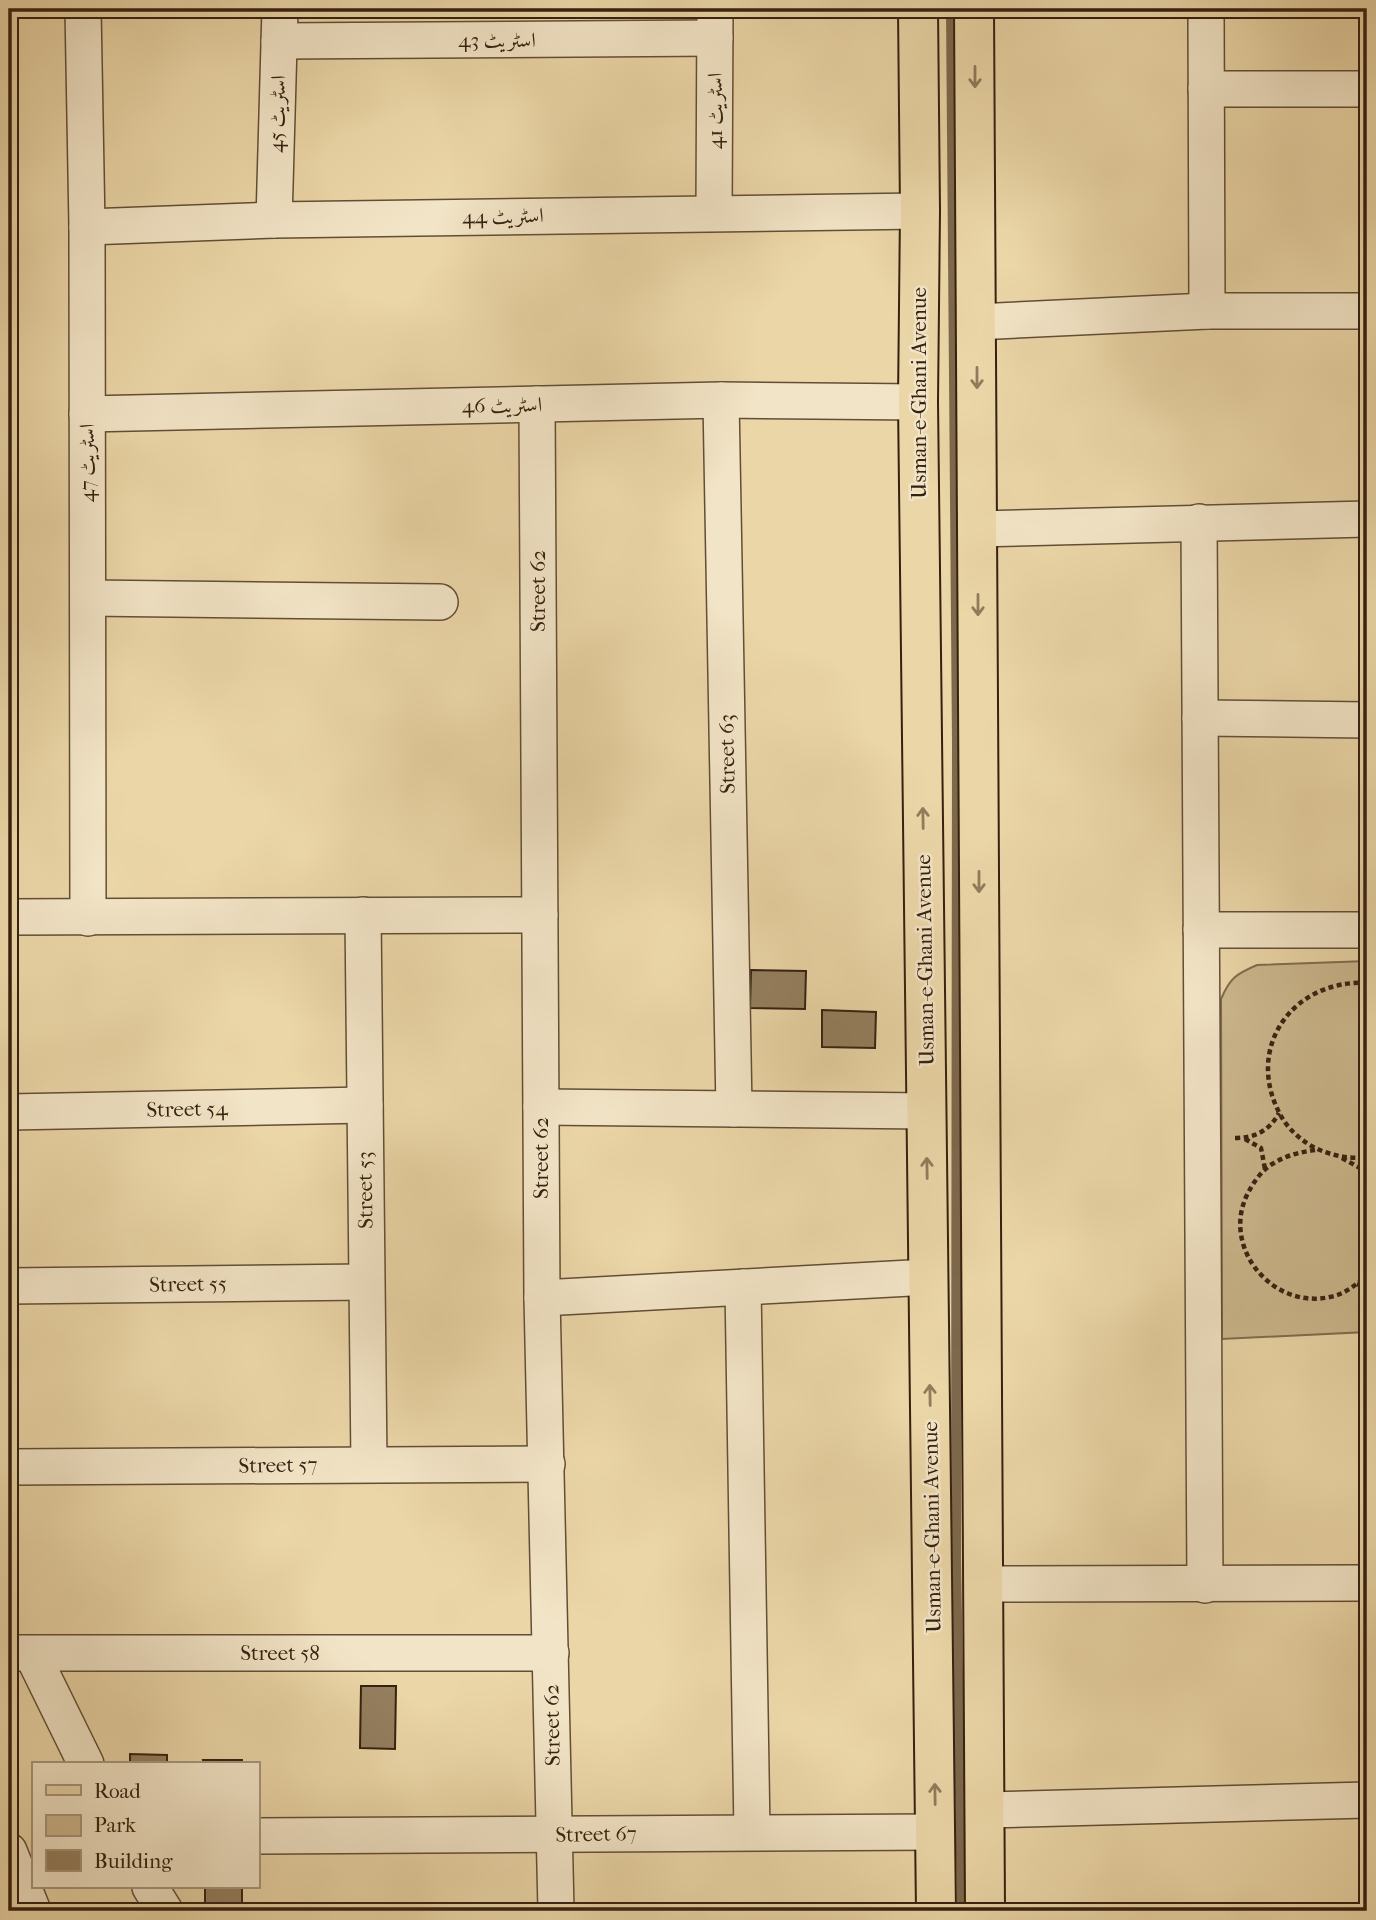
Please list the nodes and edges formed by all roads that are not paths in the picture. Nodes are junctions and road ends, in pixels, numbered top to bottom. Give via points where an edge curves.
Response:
1 (83, 9) edge
2 (918, 9) edge
3 (974, 9) edge
4 (1206, 9) edge
5 (715, 24) edge
6 (279, 25) edge
7 (1206, 89) junction
8 (1367, 89) edge
9 (920, 211) junction
10 (714, 212) junction
11 (274, 220) junction
12 (87, 227) junction
13 (1207, 311) junction
14 (1367, 312) edge
15 (976, 321) junction
16 (721, 400) junction
17 (918, 402) junction
18 (537, 404) junction
19 (87, 414) junction
20 (1367, 519) edge
21 (1199, 522) junction
22 (977, 529) junction
23 (88, 598) junction
24 (440, 602) dead end
25 (1200, 718) junction
26 (1367, 720) edge
27 (363, 915) junction
28 (540, 915) junction
29 (9, 917) edge
30 (88, 918) junction
31 (1201, 930) junction
32 (1367, 930) edge
33 (365, 1105) junction
34 (541, 1107) junction
35 (734, 1109) junction
36 (927, 1111) junction
37 (9, 1112) edge
38 (929, 1277) junction
39 (366, 1282) junction
40 (9, 1286) edge
41 (743, 1287) junction
42 (542, 1298) junction
43 (369, 1464) junction
44 (547, 1464) junction
45 (9, 1467) edge
46 (1367, 1583) edge
47 (983, 1584) junction
48 (1205, 1585) junction
49 (551, 1653) junction
50 (21, 1654) edge
51 (85, 1762) edge
52 (1367, 1800) edge
53 (985, 1811) junction
54 (752, 1832) junction
55 (936, 1832) junction
56 (555, 1834) junction
57 (259, 1836) edge
58 (9, 1851) edge
59 (151, 1888) edge
60 (33, 1911) edge
61 (164, 1911) edge
62 (556, 1911) edge
63 (936, 1911) edge
64 (985, 1911) edge

1 - 12 street, اسٹریٹ 47
2 - 9 main road, Usman-e-Ghani Avenue
3 -> 15 main road
4 - 7 street
5 - 6 street, اسٹریٹ 43
5 - 10 street, اسٹریٹ 41
6 - 11 street, اسٹریٹ 45
7 - 8 street
7 - 13 street
9 - 10 street, اسٹریٹ 44
9 - 17 main road, Usman-e-Ghani Avenue
10 - 11 street, اسٹریٹ 44
11 - 12 street, اسٹریٹ 44
12 - 19 street, اسٹریٹ 47
13 - 14 street
13 - 15 street
15 -> 22 main road
16 - 17 street, اسٹریٹ 46
16 - 18 street, اسٹریٹ 46
16 - 35 street, Street 63
36 -> 17 main road, Usman-e-Ghani Avenue
18 - 19 street, اسٹریٹ 46
18 - 28 street, Street 62
19 - 23 street, اسٹریٹ 47
20 - 21 street
21 - 22 street
21 - 25 street
22 -> 47 main road
23 - 24 street
23 - 30 street, اسٹریٹ 47
25 - 26 street
25 - 31 street
27 - 28 street
27 - 30 street
27 - 33 street, Street 53
28 - 34 street, Street 62
29 - 30 street
31 - 32 street
31 - 48 street
33 - 37 street, Street 54
33 - 39 street, Street 53
34 - 35 street
34 - 42 street, Street 62
35 - 36 street
38 -> 36 main road, Usman-e-Ghani Avenue
38 - 41 street
55 -> 38 main road, Usman-e-Ghani Avenue
39 - 40 street, Street 55
39 - 43 street, Street 53
41 - 42 street
41 - 54 street
42 - 44 street, Street 62
43 - 44 street, Street 57
43 - 45 street, Street 57
44 - 49 street, Street 62
46 - 48 street
47 - 48 street
47 - 53 main road
49 - 50 street, Street 58
49 - 56 street, Street 62
50 - 51 street
52 - 53 street
53 - 64 main road
54 - 55 street, Street 67
54 - 56 street, Street 67
55 - 63 main road, Usman-e-Ghani Avenue
56 - 57 street, Street 67
56 - 62 street, Street 62
58 - 60 street
59 - 61 street

